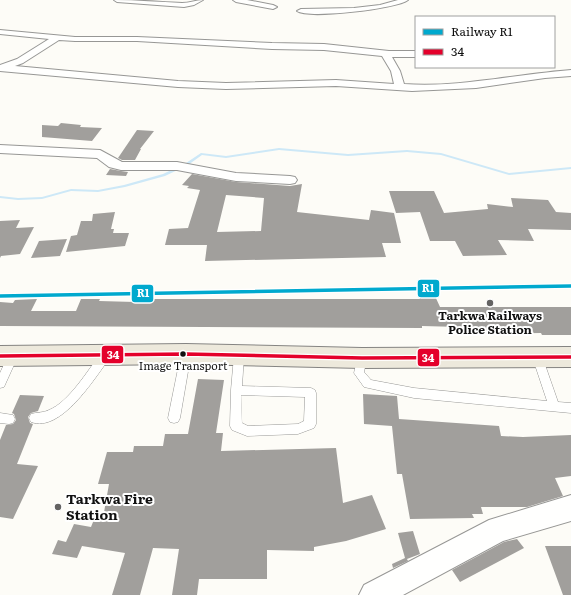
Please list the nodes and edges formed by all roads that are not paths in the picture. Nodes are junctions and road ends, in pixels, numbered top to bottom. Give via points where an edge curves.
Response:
1 (117, 0) edge
2 (200, 0) edge
3 (236, 0) edge
4 (405, 0) edge
5 (273, 7) dead end
6 (301, 11) dead end
7 (0, 32) edge
8 (56, 38) junction
9 (389, 54) junction
10 (415, 54) edge
11 (2, 68) edge
12 (571, 73) edge
13 (399, 87) junction
14 (0, 149) edge
15 (290, 180) dead end
16 (106, 354) junction
17 (186, 354) junction
18 (6, 356) edge
19 (239, 356) junction
20 (537, 356) junction
21 (571, 357) edge
22 (362, 358) junction
23 (0, 384) edge
24 (236, 390) junction
25 (554, 406) junction
26 (571, 408) edge
27 (35, 418) dead end
28 (174, 418) dead end
29 (571, 508) edge
30 (374, 595) edge

1 - 2 street via 184,5
3 - 5 street
4 - 6 street via 368,8
7 - 8 street
8 - 9 street via 324,47
8 - 11 street via 20,61
9 - 10 street
9 - 13 street via 386,55 400,82
11 - 13 street via 178,84 226,86 336,83
12 - 13 street via 476,85
14 - 15 street via 92,153 100,154 121,166 177,166 229,176
16 - 17 main road
16 - 18 main road
16 - 27 lane via 61,408 50,415
17 - 19 main road
17 - 28 lane
18 - 23 lane
19 - 22 main road
19 - 24 lane
20 - 21 main road
20 - 22 main road
20 - 25 lane
22 - 25 lane via 359,373 368,384 414,393
24 - 24 lane via 236,426 247,432 298,429 310,424 311,393
25 - 26 lane
29 - 30 street via 498,529

